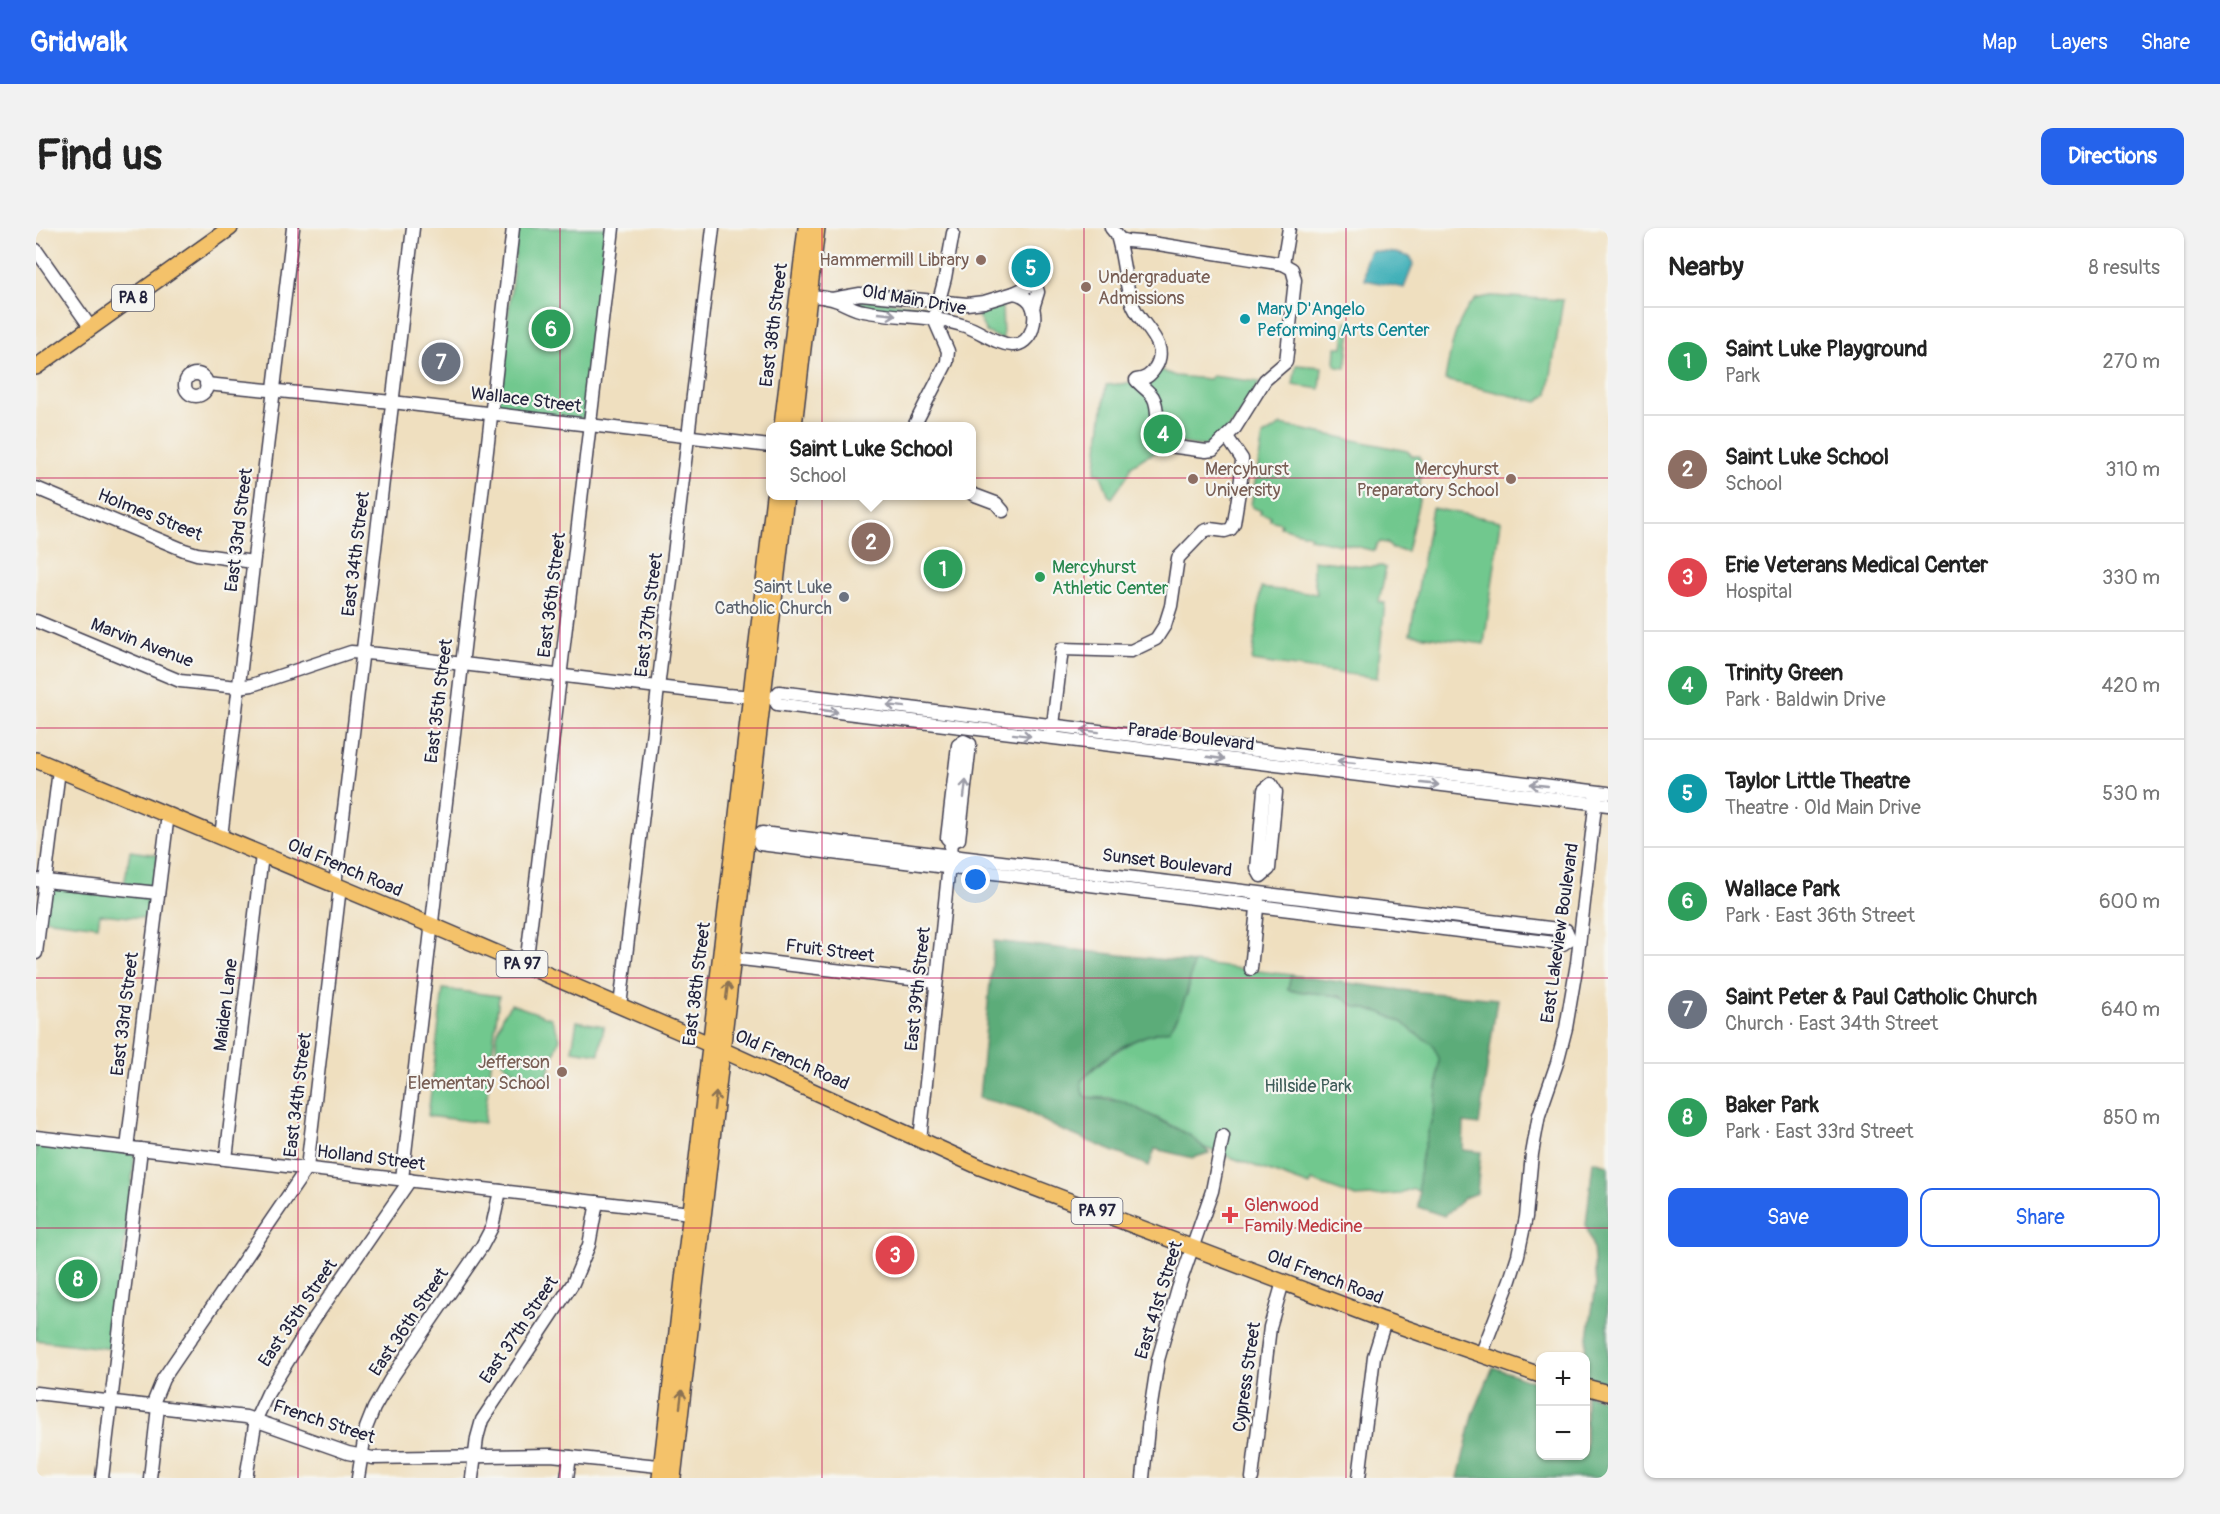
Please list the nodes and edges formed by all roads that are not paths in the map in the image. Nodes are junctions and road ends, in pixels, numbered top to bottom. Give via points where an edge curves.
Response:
1 (230, 228) edge
2 (293, 228) edge
3 (413, 228) edge
4 (513, 228) edge
5 (613, 228) edge
6 (713, 228) edge
7 (806, 228) edge
8 (817, 228) edge
9 (1289, 228) edge
10 (1114, 232) edge
11 (954, 233) dead end
12 (36, 250) edge
13 (1283, 264) junction
14 (803, 295) junction
15 (832, 299) junction
16 (937, 302) junction
17 (934, 319) junction
18 (91, 328) junction
19 (36, 367) edge
20 (206, 384) dead end
21 (274, 389) junction
22 (392, 402) junction
23 (490, 414) junction
24 (783, 422) edge
25 (794, 422) edge
26 (916, 422) edge
27 (590, 426) junction
28 (688, 437) junction
29 (1227, 437) junction
30 (766, 445) edge
31 (36, 488) edge
32 (976, 496) edge
33 (774, 500) edge
34 (785, 500) edge
35 (1003, 511) dead end
36 (253, 562) junction
37 (36, 621) edge
38 (363, 653) junction
39 (461, 664) junction
40 (560, 675) junction
41 (238, 687) junction
42 (659, 687) junction
43 (762, 697) junction
44 (967, 715) junction
45 (1052, 732) junction
46 (964, 734) junction
47 (1276, 752) junction
48 (36, 760) edge
49 (1274, 766) junction
50 (59, 770) junction
51 (1602, 798) edge
52 (168, 814) junction
53 (746, 836) junction
54 (221, 837) junction
55 (262, 855) junction
56 (949, 861) junction
57 (40, 880) edge
58 (338, 886) junction
59 (158, 893) junction
60 (1259, 893) junction
61 (1257, 906) junction
62 (431, 925) junction
63 (1575, 940) junction
64 (36, 953) edge
65 (726, 957) junction
66 (526, 966) junction
67 (1251, 969) dead end
68 (936, 982) junction
69 (620, 1006) junction
70 (715, 1047) junction
71 (1223, 1136) dead end
72 (36, 1137) edge
73 (920, 1140) junction
74 (127, 1148) junction
75 (141, 1149) junction
76 (226, 1159) junction
77 (307, 1168) junction
78 (406, 1180) junction
79 (500, 1191) junction
80 (597, 1202) junction
81 (697, 1214) junction
82 (1194, 1248) junction
83 (1283, 1282) junction
84 (1385, 1321) junction
85 (1480, 1355) junction
86 (1536, 1374) edge
87 (1590, 1389) edge
88 (36, 1393) edge
89 (1608, 1393) edge
90 (110, 1401) junction
91 (155, 1406) junction
92 (256, 1419) junction
93 (360, 1456) junction
94 (475, 1456) junction
95 (570, 1457) junction
96 (667, 1472) edge
97 (102, 1478) edge
98 (150, 1478) edge
99 (246, 1478) edge
100 (358, 1478) edge
101 (472, 1478) edge
102 (567, 1478) edge
103 (1143, 1478) edge
104 (1252, 1478) edge
105 (1359, 1478) edge

1 - 18 main road, PA 8
2 - 21 street, East 33rd Street
3 - 22 street, East 34th Street
4 - 23 street, East 35th Street
5 - 27 street, East 36th Street
6 - 28 street, East 37th Street
7 - 14 main road, East 38th Street
8 - 14 main road, East 38th Street
9 - 13 street
10 - 13 street via 1127,241
10 - 29 street via 1132,304 1158,344 1157,366 1145,378 1136,380 1153,397 1157,425 1165,444 1206,451 1213,450
11 - 16 street
12 - 18 street
13 - 29 street via 1292,269 1295,280 1286,362 1265,380
14 - 15 street, Old Main Drive
14 - 24 main road, East 38th Street
14 - 25 main road, East 38th Street
15 - 16 street, Old Main Drive via 860,294
15 -> 17 street, Old Main Drive via 863,311
16 - 17 street
16 - 17 street, Old Main Drive via 984,302 1014,293 1025,297 1033,308 1033,320 1029,338 1014,345 966,326
17 - 26 street via 948,351 947,362
18 - 19 main road, PA 8
20 - 21 street, Wallace Street
21 - 22 street, Wallace Street
21 - 36 street, East 33rd Street
22 - 23 street, Wallace Street
22 - 38 street, East 34th Street
23 - 27 street, Wallace Street
23 - 39 street, East 35th Street
27 - 28 street, Wallace Street
27 - 40 street, East 36th Street
28 - 30 street, Wallace Street
28 - 42 street, East 37th Street
29 - 45 street via 1242,459 1231,529 1204,531 1178,558 1171,606 1156,639 1131,651 1062,649
31 - 36 street, Holmes Street via 190,552
32 - 35 street via 996,503
33 - 43 main road, East 38th Street
34 - 43 main road, East 38th Street
36 - 41 street, East 33rd Street
37 - 41 street, Marvin Avenue via 180,681
38 - 39 street, Marvin Avenue
38 - 41 street, Marvin Avenue via 351,652
38 - 58 street, East 34th Street
39 - 40 street, Marvin Avenue
39 - 62 street, East 35th Street
40 - 42 street, Marvin Avenue
40 - 66 street, East 36th Street
41 - 54 street, East 33rd Street
42 - 43 street, Marvin Avenue
42 - 69 street, East 37th Street
44 -> 43 street, Parade Boulevard via 779,692
43 -> 46 street, Parade Boulevard via 777,704
43 - 53 main road, East 38th Street
44 - 45 street, Parade Boulevard
44 - 46 street, East 39th Street
46 -> 45 street, Parade Boulevard
47 -> 45 street, Parade Boulevard
45 -> 49 street, Parade Boulevard
46 - 56 street, East 39th Street via 970,744 959,839 951,842
47 - 49 street
51 -> 47 street, Parade Boulevard
48 - 50 main road, Old French Road / PA 97
49 -> 51 street, Parade Boulevard
49 - 60 street via 1271,784 1276,792 1269,869 1261,876
50 - 52 main road, Old French Road / PA 97
50 - 57 street
51 - 63 street, East Lakeview Boulevard
52 - 54 main road, Old French Road / PA 97
52 - 59 street, East 33rd Street
53 - 56 street, Sunset Boulevard via 760,844
53 - 65 main road, East 38th Street
54 - 55 main road, Old French Road / PA 97
55 - 58 main road, Old French Road / PA 97
55 - 76 street, Maiden Lane
56 - 60 street, Sunset Boulevard
56 - 61 street, Sunset Boulevard
56 - 68 street, East 39th Street
57 - 59 street
57 - 64 street
58 - 62 main road, Old French Road / PA 97
58 - 77 street, East 34th Street
59 - 74 street, East 33rd Street
60 - 61 street
60 - 63 street, Sunset Boulevard via 1566,930
61 - 63 street, Sunset Boulevard via 1563,944
61 - 67 street
62 - 66 main road, Old French Road / PA 97
62 - 78 street, East 35th Street
63 - 85 street, East Lakeview Boulevard via 1574,989 1534,1137 1521,1243
65 - 68 street, Fruit Street
65 - 70 main road, East 38th Street
66 - 69 main road, Old French Road / PA 97
68 - 73 street, East 39th Street
69 - 70 main road, Old French Road / PA 97
70 - 73 main road, Old French Road / PA 97
70 - 81 main road, East 38th Street
71 - 82 street, East 41st Street via 1212,1191
72 - 74 street, Holland Street
73 - 82 main road, Old French Road / PA 97 via 1000,1175
74 - 75 street, Holland Street
75 - 76 street, Holland Street
75 - 90 street
76 - 77 street, Holland Street
77 - 78 street, Holland Street
77 - 91 street, East 34th Street via 163,1379
78 - 79 street, Holland Street
78 - 92 street, East 35th Street via 277,1375
79 - 80 street, Holland Street
79 - 93 street, East 36th Street via 488,1236 390,1380 366,1428
80 - 81 street, Holland Street
80 - 94 street, East 37th Street via 589,1245 577,1275 487,1412 479,1429
81 - 96 main road, East 38th Street
82 - 83 main road, Old French Road / PA 97
82 - 103 street, East 41st Street via 1158,1360
83 - 84 main road, Old French Road / PA 97
83 - 104 street, Cypress Street via 1270,1328
84 - 85 main road, Old French Road / PA 97
84 - 105 street via 1374,1356
85 - 86 main road, Old French Road / PA 97
87 - 89 main road
88 - 90 street, French Street
90 - 91 street, French Street
90 - 97 street
91 - 92 street, French Street
91 - 98 street, East 34th Street
92 - 93 street, French Street
92 - 99 street, East 35th Street
93 - 94 street, French Street
93 - 100 street, East 36th Street
94 - 95 street, French Street
94 - 101 street, East 37th Street
95 - 96 street, French Street
95 - 102 street

